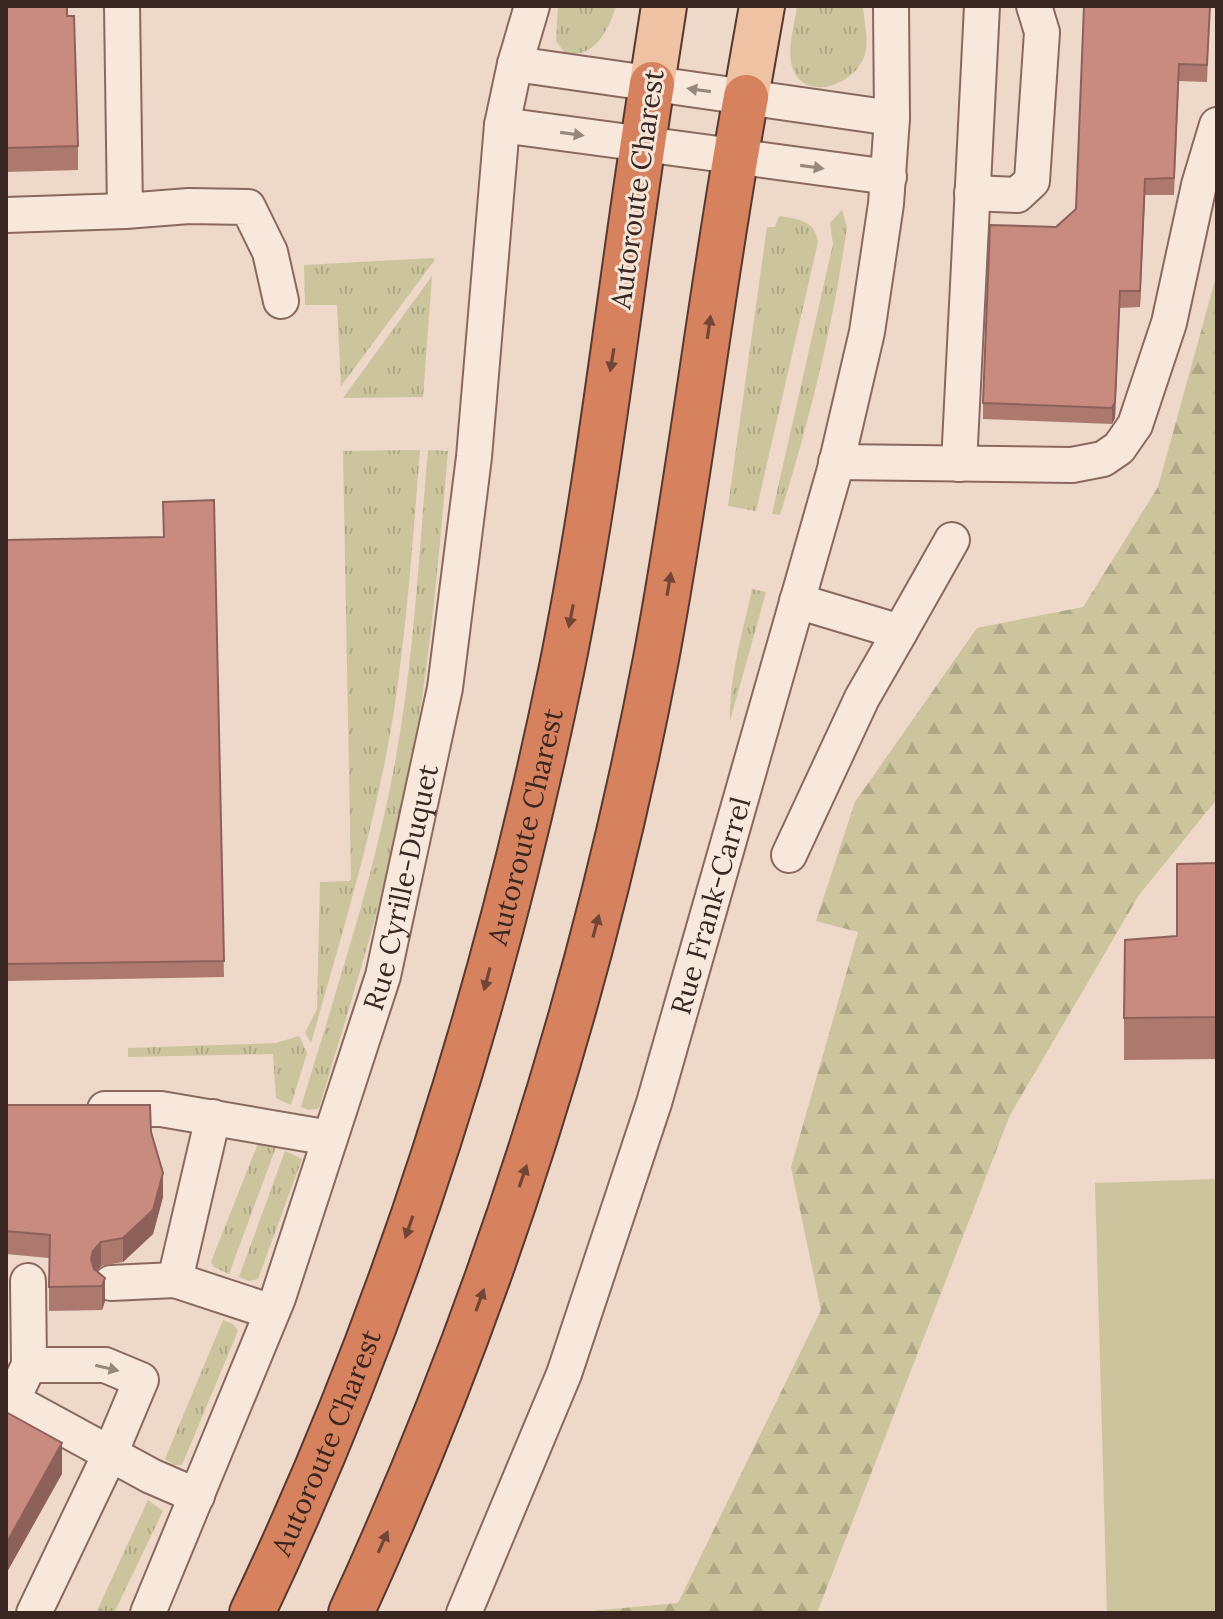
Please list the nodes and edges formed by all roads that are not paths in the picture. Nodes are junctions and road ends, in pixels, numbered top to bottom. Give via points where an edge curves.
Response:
1 (122, 6) edge
2 (532, 6) edge
3 (664, 6) edge
4 (762, 6) edge
5 (891, 6) edge
6 (982, 6) edge
7 (1034, 6) edge
8 (515, 64) junction
9 (652, 84) junction
10 (746, 97) junction
11 (892, 118) junction
12 (502, 125) junction
13 (1217, 125) edge
14 (643, 144) junction
15 (735, 156) junction
16 (889, 177) junction
17 (972, 193) junction
18 (125, 211) junction
19 (6, 215) edge
20 (281, 301) dead end
21 (836, 462) junction
22 (959, 464) junction
23 (952, 540) dead end
24 (797, 601) junction
25 (900, 632) junction
26 (789, 855) dead end
27 (68, 1109) edge
28 (213, 1117) junction
29 (330, 1138) junction
30 (175, 1280) junction
31 (28, 1281) edge
32 (111, 1283) dead end
33 (272, 1312) junction
34 (29, 1365) junction
35 (9, 1399) edge
36 (110, 1454) junction
37 (197, 1496) junction
38 (34, 1613) edge
39 (148, 1613) edge
40 (252, 1613) edge
41 (351, 1613) edge
42 (464, 1613) edge

1 - 18 street
2 - 8 street, Rue Cyrille-Duquet
3 - 9 main road, Autoroute Charest
4 - 10 main road
5 - 11 street, Rue Frank-Carrel
6 - 17 street
7 - 17 street via 1042,32 1032,181 1017,195
8 - 9 street
8 - 12 street, Rue Cyrille-Duquet
10 -> 9 street
9 - 14 highway, Autoroute Charest
10 - 11 street
10 - 15 highway
11 - 16 street, Rue Frank-Carrel
12 -> 14 street
12 - 29 street, Rue Cyrille-Duquet via 474,457 445,688 383,976
13 - 22 street via 1169,323 1135,425 1119,448 1103,459 1072,465
14 - 15 street
14 -> 40 highway, Autoroute Charest via 578,581 503,919 404,1243 343,1406
15 -> 16 street
41 -> 15 highway via 431,1428 498,1250 588,958 669,589
16 - 21 street, Rue Frank-Carrel via 867,332
17 - 22 street
18 - 19 street
18 - 20 street via 248,207 270,252
21 - 22 street
21 - 24 street, Rue Frank-Carrel
23 - 25 street
24 - 25 street
24 - 42 street, Rue Frank-Carrel via 654,1103 564,1374
25 - 26 street via 862,698
27 - 28 street via 161,1109
28 - 29 street
28 - 30 street
29 - 33 street, Rue Cyrille-Duquet
30 - 32 street
30 - 33 street
31 - 34 street
33 - 37 street, Rue Cyrille-Duquet
34 - 35 street
34 -> 36 street via 105,1365 141,1380
35 - 36 street
36 - 37 street
36 - 38 street
37 - 39 street, Rue Cyrille-Duquet

